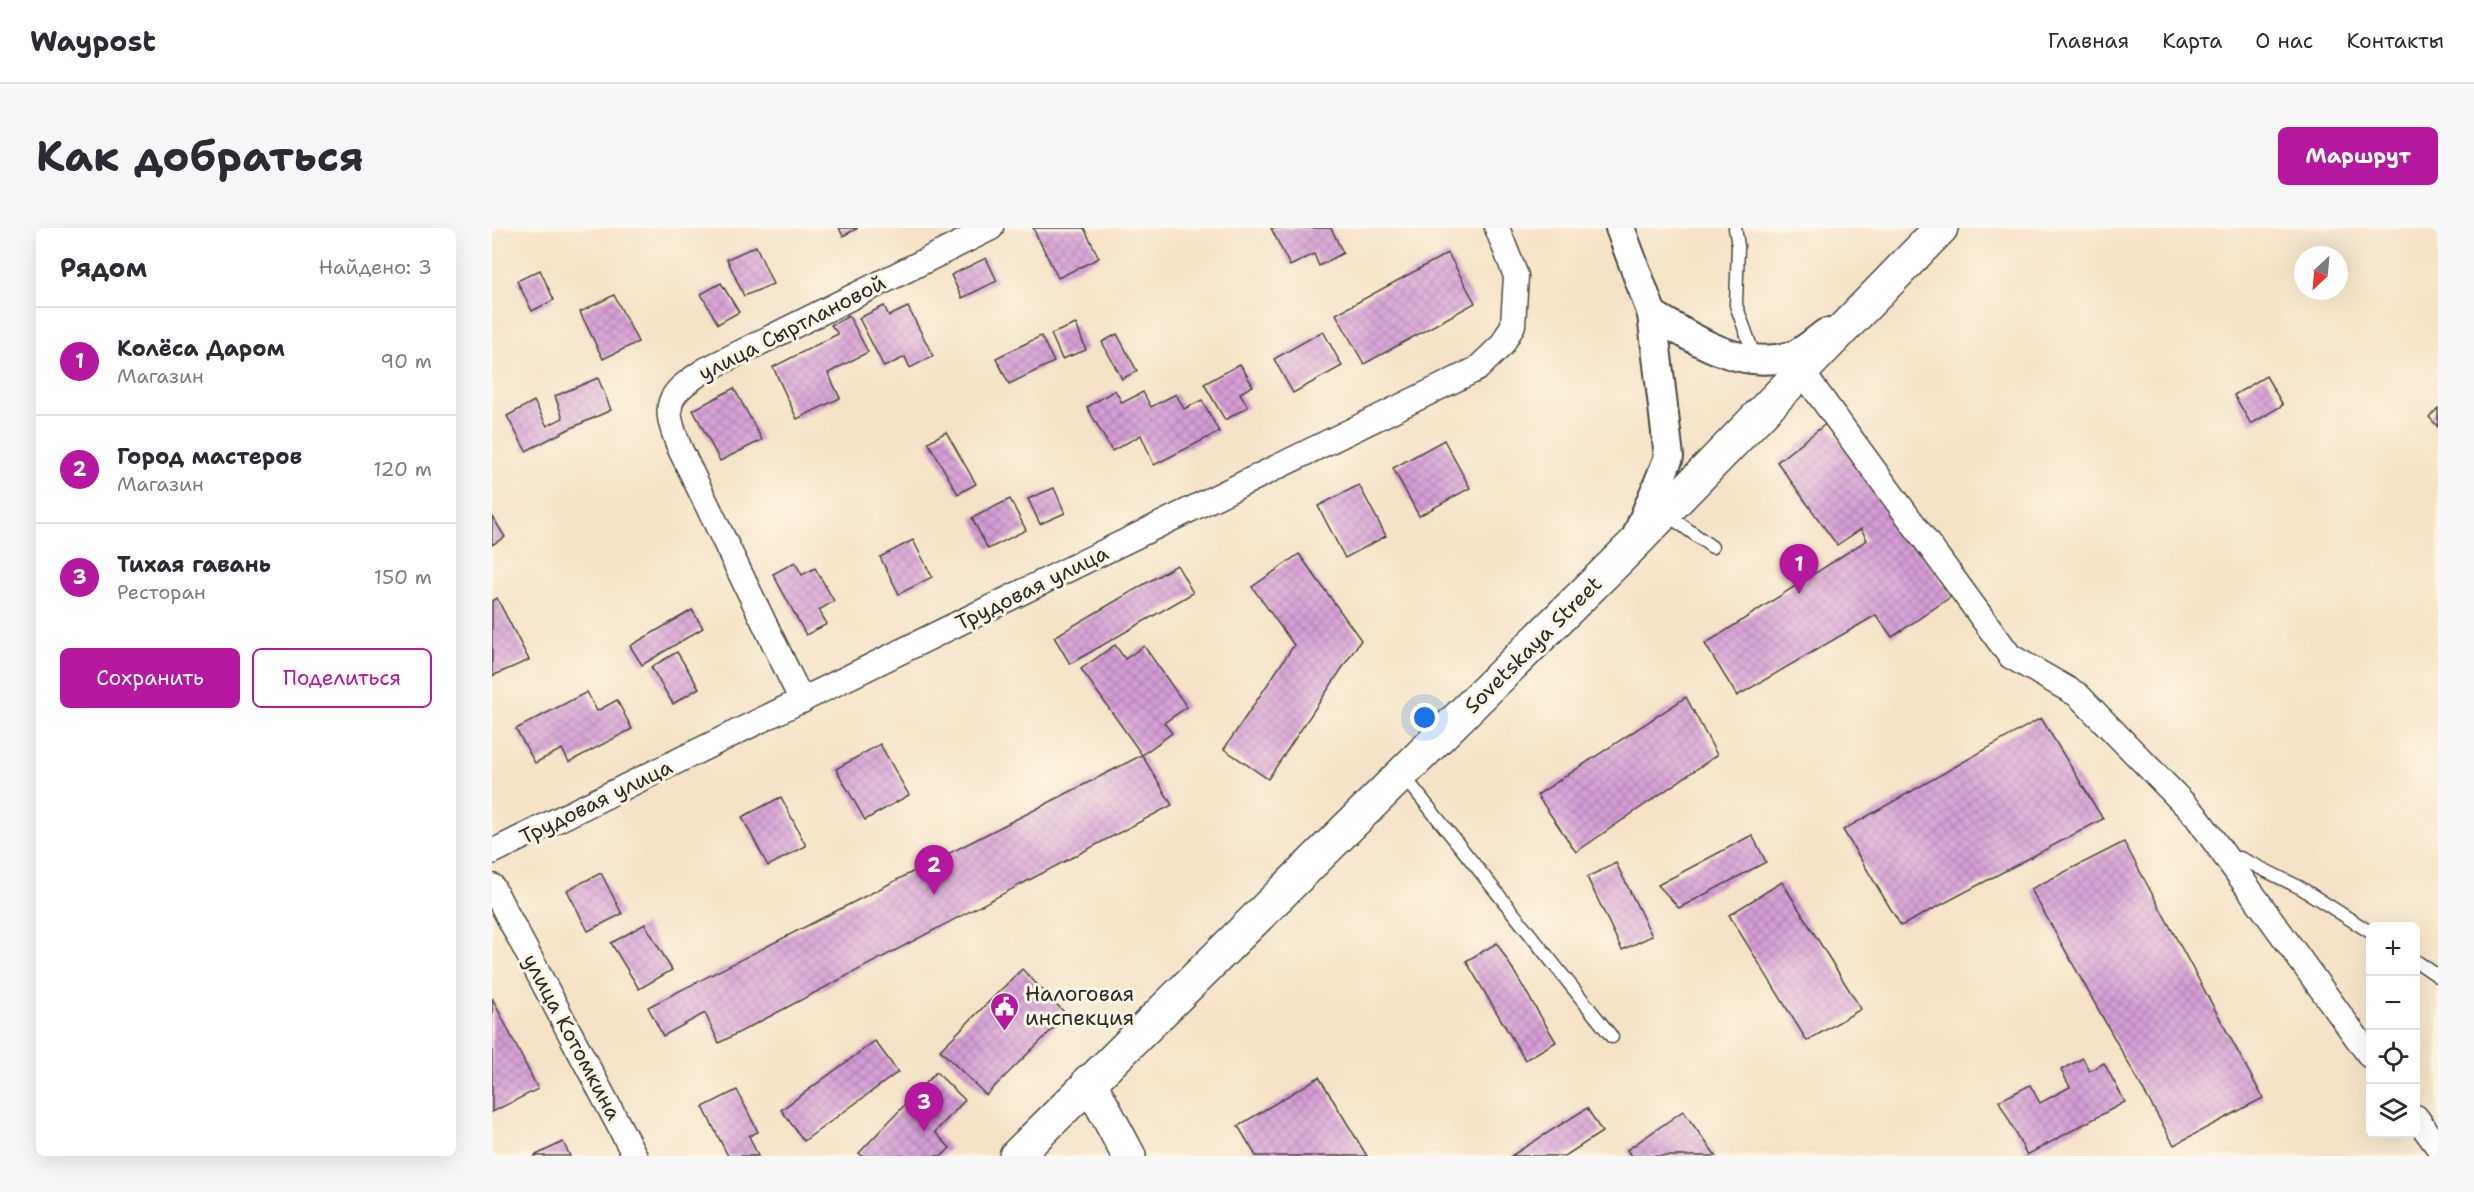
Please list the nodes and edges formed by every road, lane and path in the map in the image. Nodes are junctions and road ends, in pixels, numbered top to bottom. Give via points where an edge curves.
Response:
1 (991, 228) edge
2 (1497, 228) edge
3 (1620, 228) edge
4 (1735, 228) edge
5 (1744, 228) edge
6 (1941, 228) edge
7 (1738, 246) junction
8 (1863, 307) junction
9 (1652, 314) junction
10 (1756, 361) junction
11 (1803, 373) junction
12 (1664, 512) junction
13 (1632, 546) junction
14 (1712, 547) dead end
15 (802, 701) junction
16 (1402, 775) junction
17 (492, 852) edge
18 (2227, 860) junction
19 (492, 886) edge
20 (2366, 929) edge
21 (2420, 964) edge
22 (2438, 976) edge
23 (1612, 1037) dead end
24 (2366, 1051) edge
25 (1089, 1081) junction
26 (2420, 1124) edge
27 (2438, 1147) edge
28 (635, 1156) edge
29 (1016, 1156) edge
30 (1129, 1156) edge

1 - 15 street, улица Сыртлановой via 705,370 680,387 669,408 670,425 680,449
2 - 15 street, Трудовая улица via 1516,276 1513,325 1502,345 1477,369
3 - 9 street
4 - 7 lane
5 - 7 lane
6 - 8 main road, Sovetskaya Street
7 - 10 lane via 1736,305
8 - 10 street via 1793,356
8 - 11 main road, Sovetskaya Street
9 - 10 street via 1706,347
9 - 13 street via 1669,457
11 - 12 main road, Sovetskaya Street
11 - 18 street via 2010,656 2078,695 2196,816
12 - 13 main road, Sovetskaya Street
12 - 14 lane
13 - 16 main road, Sovetskaya Street
15 - 17 street, Трудовая улица
16 - 23 lane
16 - 25 main road, Sovetskaya Street
18 - 20 lane via 2240,858 2301,888
18 - 24 street
19 - 28 street, улица Котомкина
21 - 22 lane
25 - 29 main road, Sovetskaya Street
25 - 30 main road
26 - 27 street

